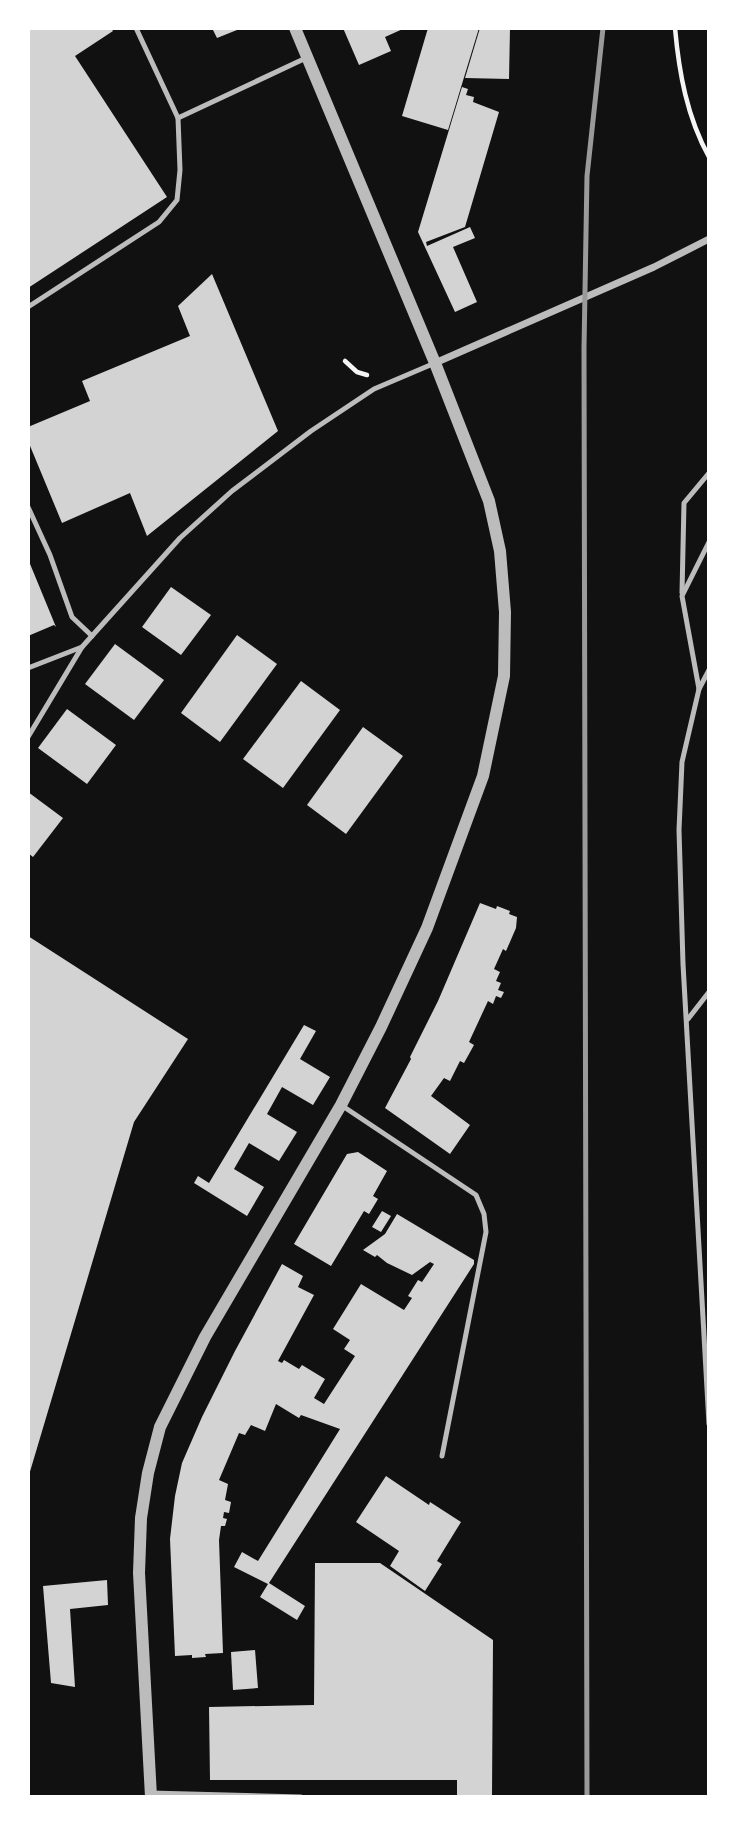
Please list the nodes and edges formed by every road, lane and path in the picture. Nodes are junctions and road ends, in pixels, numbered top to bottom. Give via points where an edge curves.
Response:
1 (136, 28) edge
2 (295, 28) edge
3 (675, 28) edge
4 (306, 58) junction
5 (178, 118) junction
6 (709, 157) edge
7 (708, 242) edge
8 (28, 307) edge
9 (345, 361) dead end
10 (435, 363) junction
11 (379, 386) junction
12 (709, 472) edge
13 (28, 507) edge
14 (709, 542) edge
15 (682, 596) junction
16 (92, 636) junction
17 (82, 647) junction
18 (28, 668) edge
19 (709, 670) edge
20 (699, 689) junction
21 (28, 737) edge
22 (709, 992) edge
23 (688, 1019) junction
24 (341, 1105) junction
25 (709, 1424) edge
26 (442, 1456) dead end
27 (150, 1795) edge
28 (300, 1797) edge

1 - 5 lane
2 - 4 street
3 - 6 path via 678,67 692,122
4 - 5 lane
4 - 10 street
5 - 8 lane via 177,200 159,222
7 - 10 street
9 - 11 path via 357,372 374,377
10 - 11 lane
10 - 24 street via 489,501 500,551 504,676 483,776 463,835 427,928
11 - 16 lane via 232,491 180,538
12 - 15 lane via 684,503
13 - 16 lane via 72,617
14 - 15 lane
15 - 20 lane
16 - 17 lane
17 - 18 lane
17 - 21 lane
19 - 20 lane
20 - 23 lane via 682,762 679,830
22 - 23 lane
23 - 25 lane
24 - 26 lane via 476,1195 484,1214 486,1232
24 - 27 street via 205,1337 160,1427 141,1517 139,1573
27 - 28 lane

